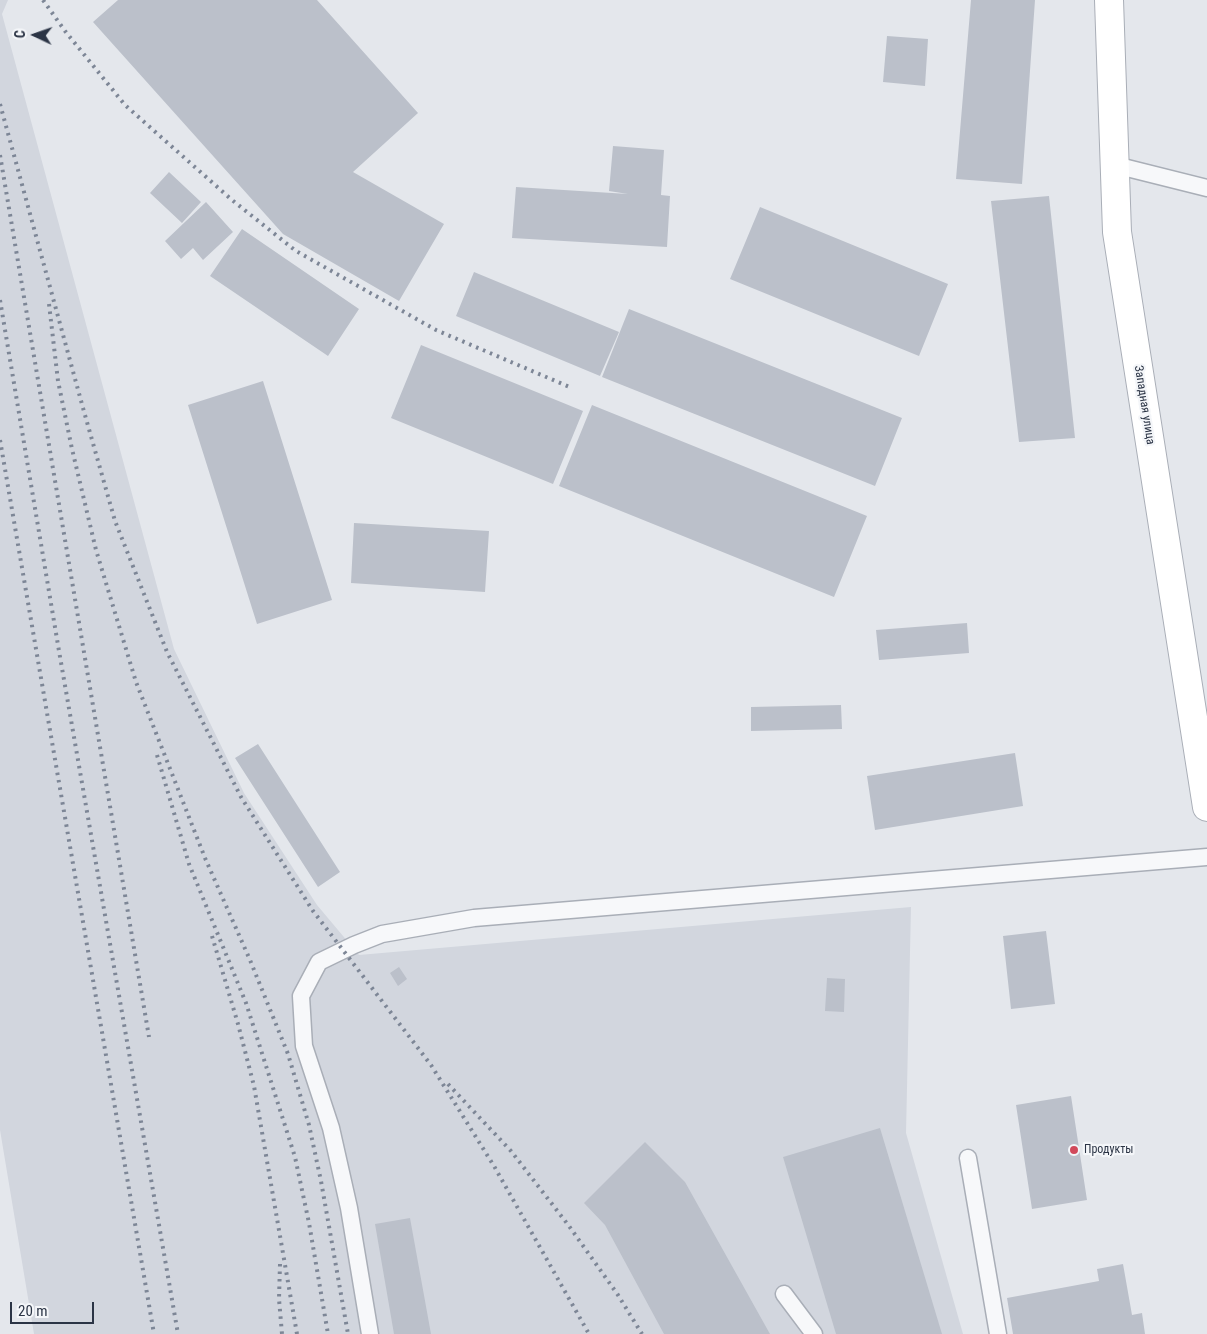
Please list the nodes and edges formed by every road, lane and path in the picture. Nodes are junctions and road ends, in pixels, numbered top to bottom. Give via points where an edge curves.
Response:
1 (1109, 0) edge
2 (1115, 165) junction
3 (1207, 188) edge
4 (1207, 807) edge
5 (1207, 857) edge
6 (968, 1158) dead end
7 (784, 1294) dead end
8 (370, 1334) edge
9 (814, 1334) edge
10 (998, 1334) edge

1 - 2 main road, Западная улица
2 - 3 lane
2 - 4 main road, Западная улица via 1117,232
5 - 8 lane via 474,918 382,934 319,962 301,996 304,1046 330,1128 347,1199
6 - 10 lane
7 - 9 lane

